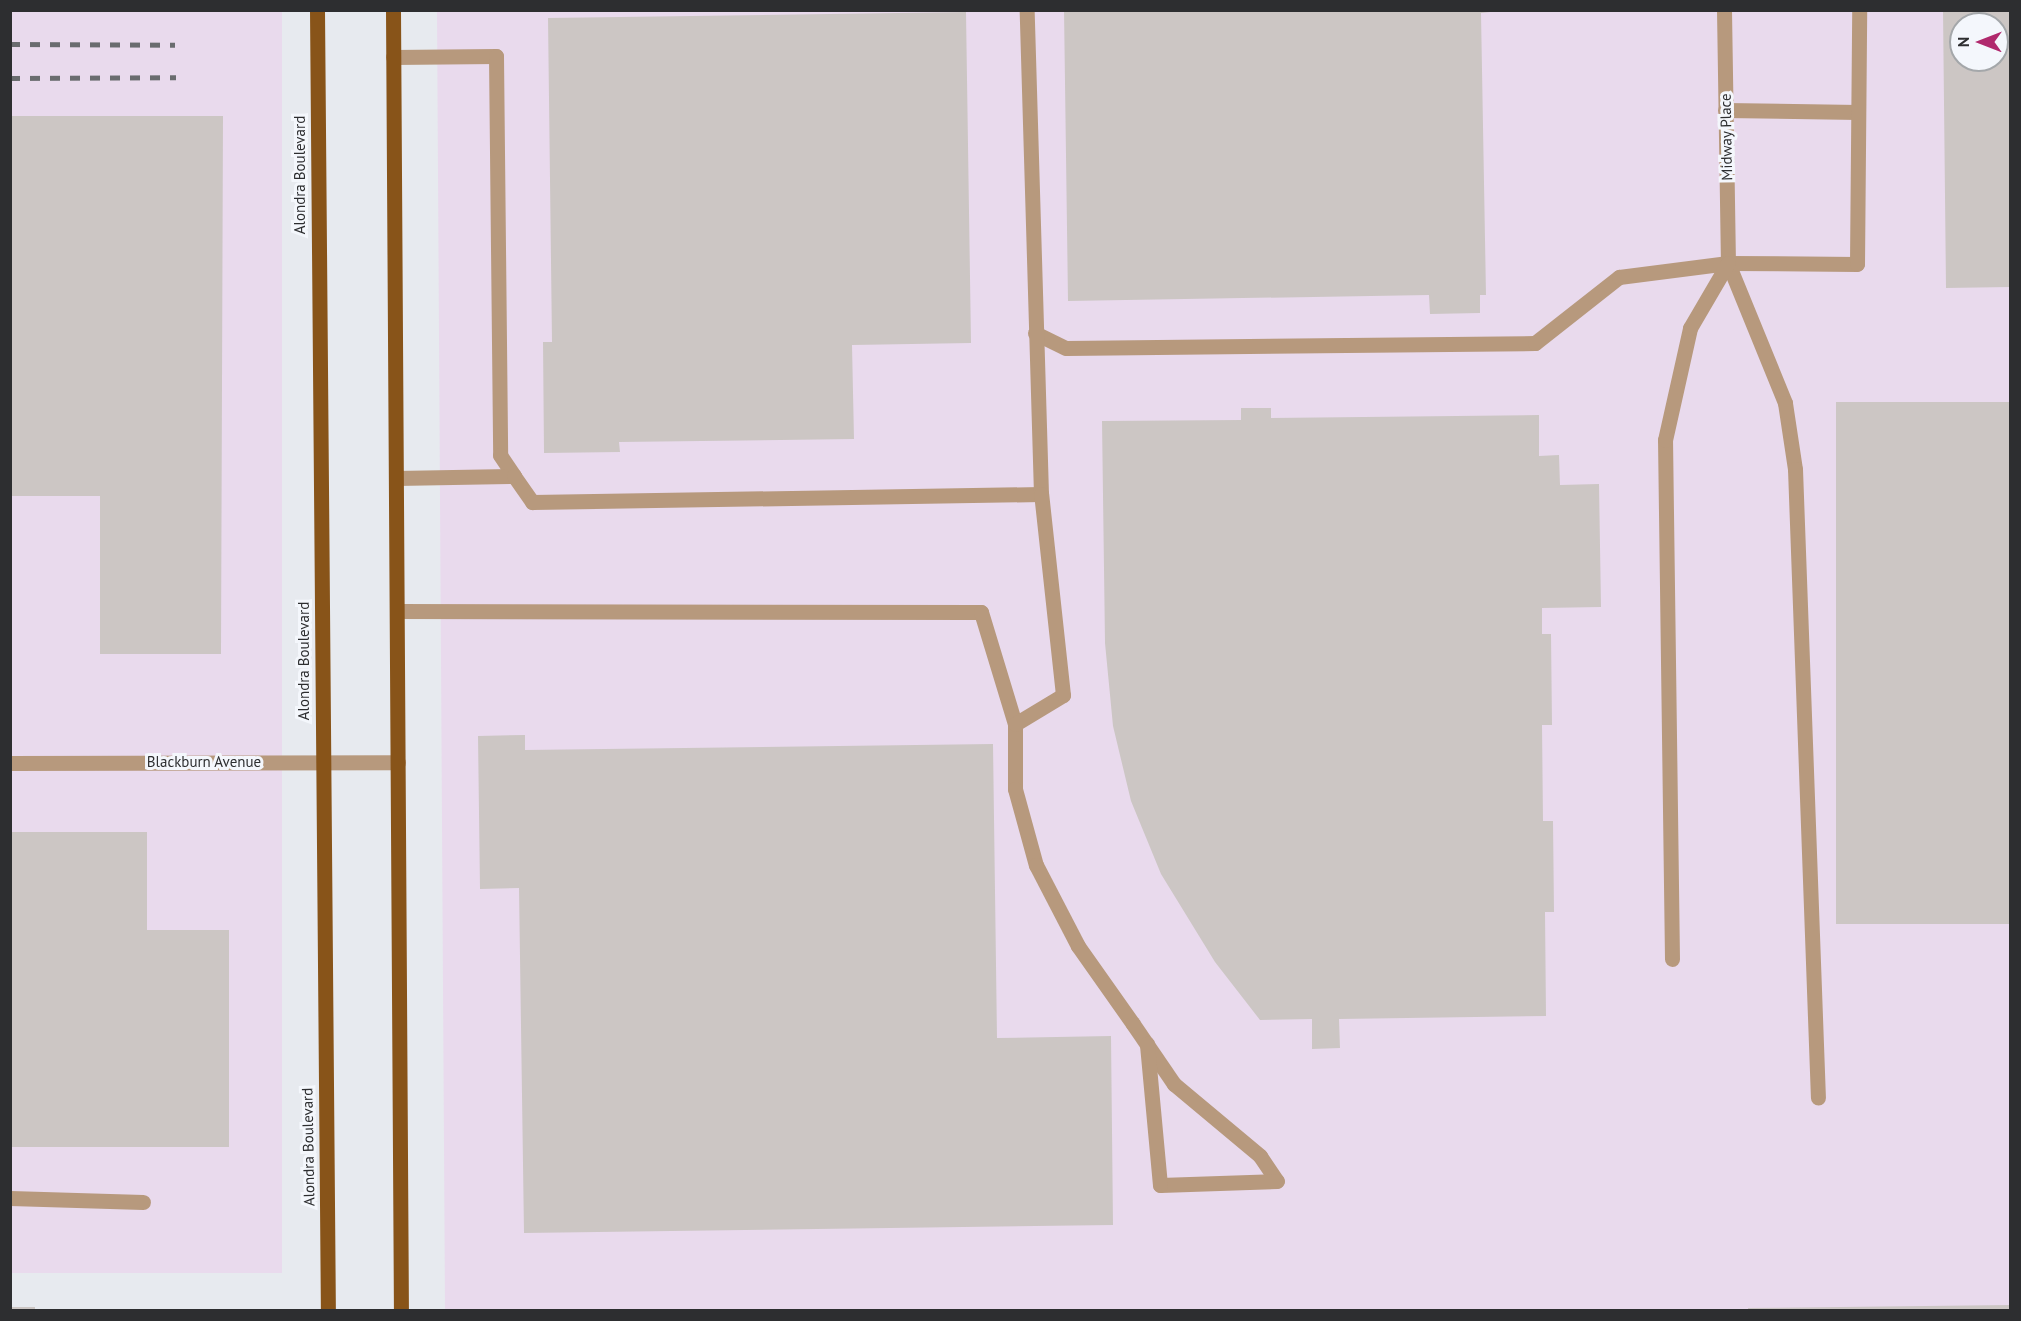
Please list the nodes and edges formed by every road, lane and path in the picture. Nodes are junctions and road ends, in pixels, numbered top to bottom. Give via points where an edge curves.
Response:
1 (317, 10) edge
2 (393, 10) edge
3 (1027, 10) edge
4 (1724, 10) edge
5 (1859, 10) edge
6 (393, 57) junction
7 (1725, 110) junction
8 (1858, 112) junction
9 (1728, 263) junction
10 (1035, 333) junction
11 (513, 476) junction
12 (396, 478) junction
13 (1041, 494) junction
14 (397, 611) junction
15 (1015, 724) junction
16 (323, 762) junction
17 (398, 762) junction
18 (10, 763) edge
19 (1672, 959) dead end
20 (1147, 1044) junction
21 (1818, 1098) dead end
22 (10, 1198) edge
23 (143, 1202) dead end
24 (328, 1311) edge
25 (401, 1311) edge

1 - 16 main road, Alondra Boulevard
2 - 6 main road
3 - 10 street
4 - 7 street, Midway Place
5 - 8 street
6 - 11 street via 496,56 500,454
6 - 12 main road
7 - 8 street
7 - 9 street, Midway Place
8 - 9 street via 1857,264
9 - 10 street via 1619,277 1534,344 1066,348
9 - 19 street via 1690,328 1665,440
9 - 21 street via 1785,403 1795,469
10 - 13 street
11 - 12 street
11 - 13 street via 532,502
12 - 14 main road
13 - 15 street via 1063,695
14 - 15 street via 981,612
14 - 17 main road
15 - 20 street via 1015,789 1036,865 1078,946
16 - 17 street, Blackburn Avenue
16 - 18 street, Blackburn Avenue
16 - 24 main road, Alondra Boulevard
17 - 25 main road
20 - 20 street via 1174,1084 1260,1156 1277,1181 1160,1185
22 - 23 street

